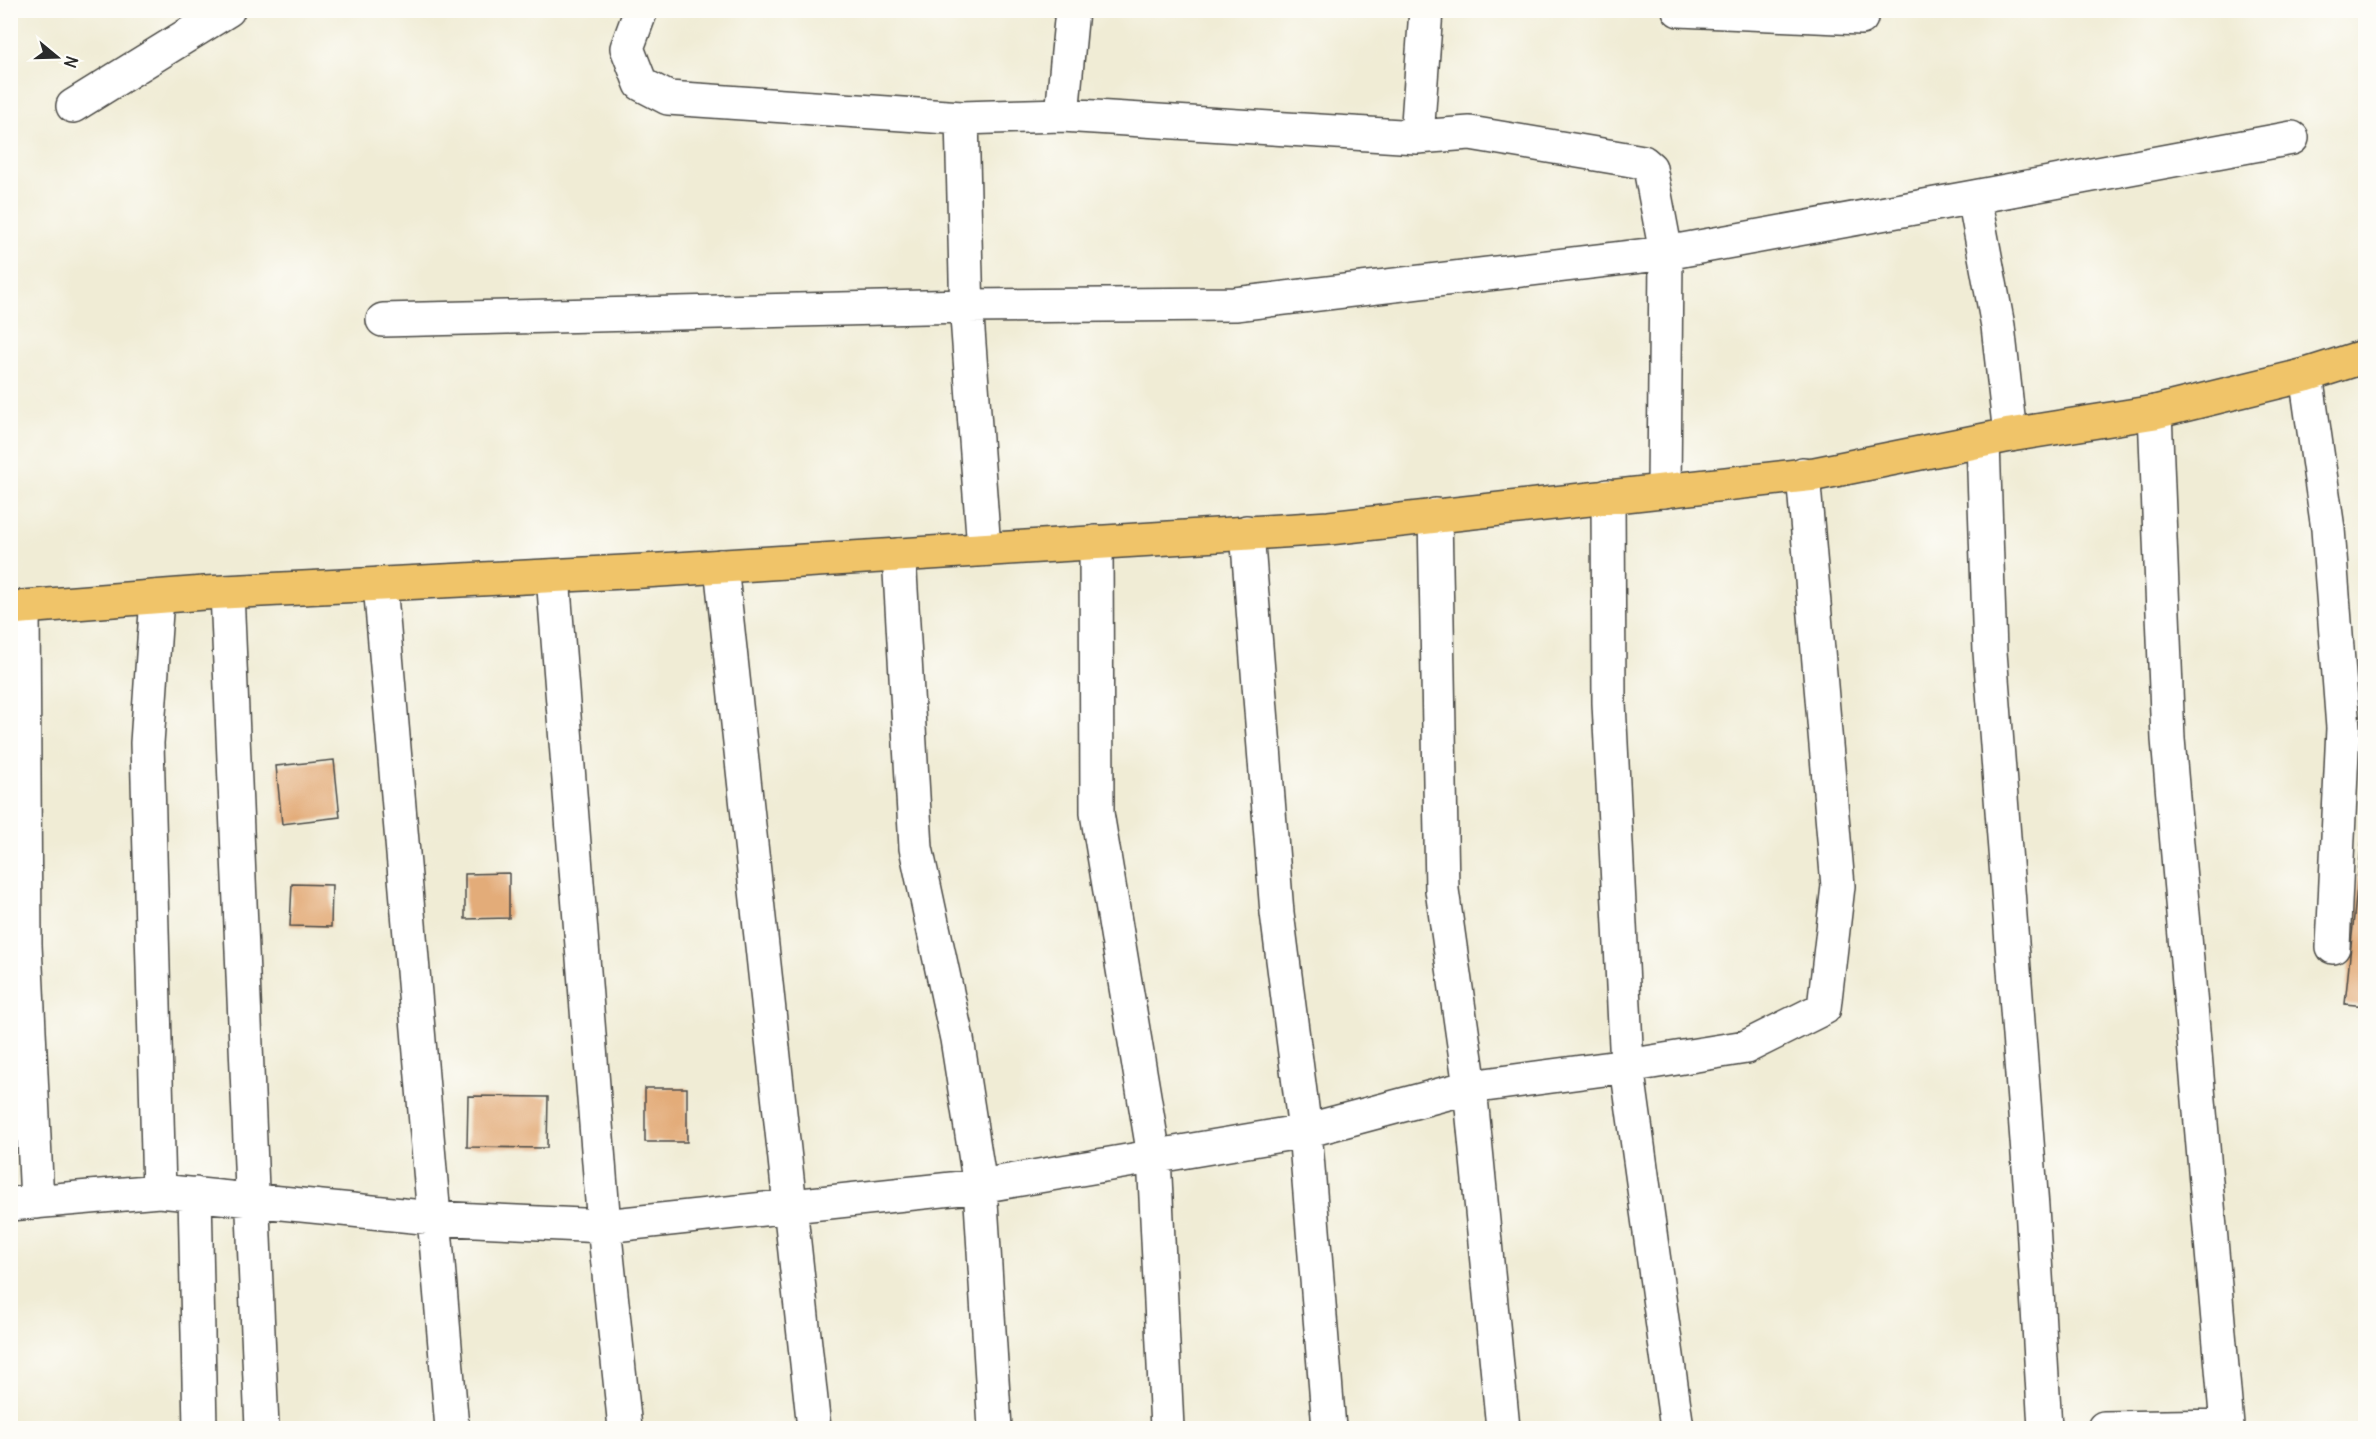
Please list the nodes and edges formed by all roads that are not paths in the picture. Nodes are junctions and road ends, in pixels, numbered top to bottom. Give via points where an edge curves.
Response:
1 (228, 10) edge
2 (641, 10) edge
3 (1072, 10) edge
4 (1426, 10) edge
5 (1678, 10) edge
6 (1861, 18) dead end
7 (73, 106) dead end
8 (1062, 115) junction
9 (962, 118) junction
10 (1418, 137) junction
11 (2292, 138) dead end
12 (1974, 197) junction
13 (1666, 253) junction
14 (967, 306) junction
15 (382, 320) dead end
16 (2366, 356) edge
17 (2306, 375) junction
18 (2155, 412) junction
19 (1997, 439) junction
20 (1803, 474) junction
21 (1664, 491) junction
22 (1608, 496) junction
23 (1435, 515) junction
24 (1247, 532) junction
25 (1096, 542) junction
26 (984, 549) junction
27 (899, 555) junction
28 (721, 566) junction
29 (553, 576) junction
30 (380, 584) junction
31 (227, 592) junction
32 (157, 597) junction
33 (17, 607) edge
34 (2333, 947) dead end
35 (1627, 1066) junction
36 (1470, 1087) junction
37 (1305, 1131) junction
38 (1154, 1156) junction
39 (980, 1186) junction
40 (159, 1191) junction
41 (195, 1194) junction
42 (254, 1200) junction
43 (24, 1203) edge
44 (789, 1204) junction
45 (433, 1218) junction
46 (604, 1226) junction
47 (2227, 1427) edge
48 (200, 1428) edge
49 (262, 1428) edge
50 (452, 1428) edge
51 (625, 1428) edge
52 (814, 1428) edge
53 (995, 1428) edge
54 (1167, 1428) edge
55 (1329, 1428) edge
56 (1503, 1428) edge
57 (1677, 1428) edge
58 (2045, 1428) edge
59 (2104, 1428) edge

1 - 7 street
2 - 9 street via 627,48 641,84 668,98
3 - 8 street
4 - 10 street
5 - 6 street
8 - 9 street
8 - 10 street
9 - 14 street
10 - 13 street via 1470,133 1644,162 1653,177
11 - 12 street
12 - 13 street
12 - 19 street via 1998,326
13 - 14 street via 1235,304
13 - 21 street
14 - 15 street
14 - 26 street
16 - 17 highway
17 - 18 highway
17 - 34 street via 2328,529 2343,728
18 - 19 highway
18 - 47 street via 2168,740
19 - 20 highway
19 - 58 street via 1990,652
20 - 21 highway
20 - 35 street via 1838,886 1824,1008 1746,1047
21 - 22 highway
22 - 23 highway
22 - 35 street via 1609,703
23 - 24 highway via 1329,528
23 - 36 street via 1443,890
24 - 25 highway
24 - 37 street via 1277,913
25 - 26 highway
25 - 38 street via 1097,813
26 - 27 highway
27 - 28 highway
27 - 39 street via 916,848 957,1039
28 - 29 highway
28 - 44 street
29 - 30 highway
29 - 46 street
30 - 31 highway
30 - 45 street
31 - 32 highway
31 - 42 street
32 - 33 highway
32 - 40 street via 147,743
33 - 43 street via 25,945
35 - 36 street
35 - 57 street
36 - 37 street
36 - 56 street
37 - 38 street
37 - 55 street
38 - 39 street
38 - 54 street
39 - 44 street
39 - 53 street
40 - 41 street
40 - 43 street
41 - 42 street
41 - 48 street
42 - 45 street
42 - 49 street
44 - 46 street
44 - 52 street
45 - 46 street
45 - 50 street
46 - 51 street
47 - 59 street

